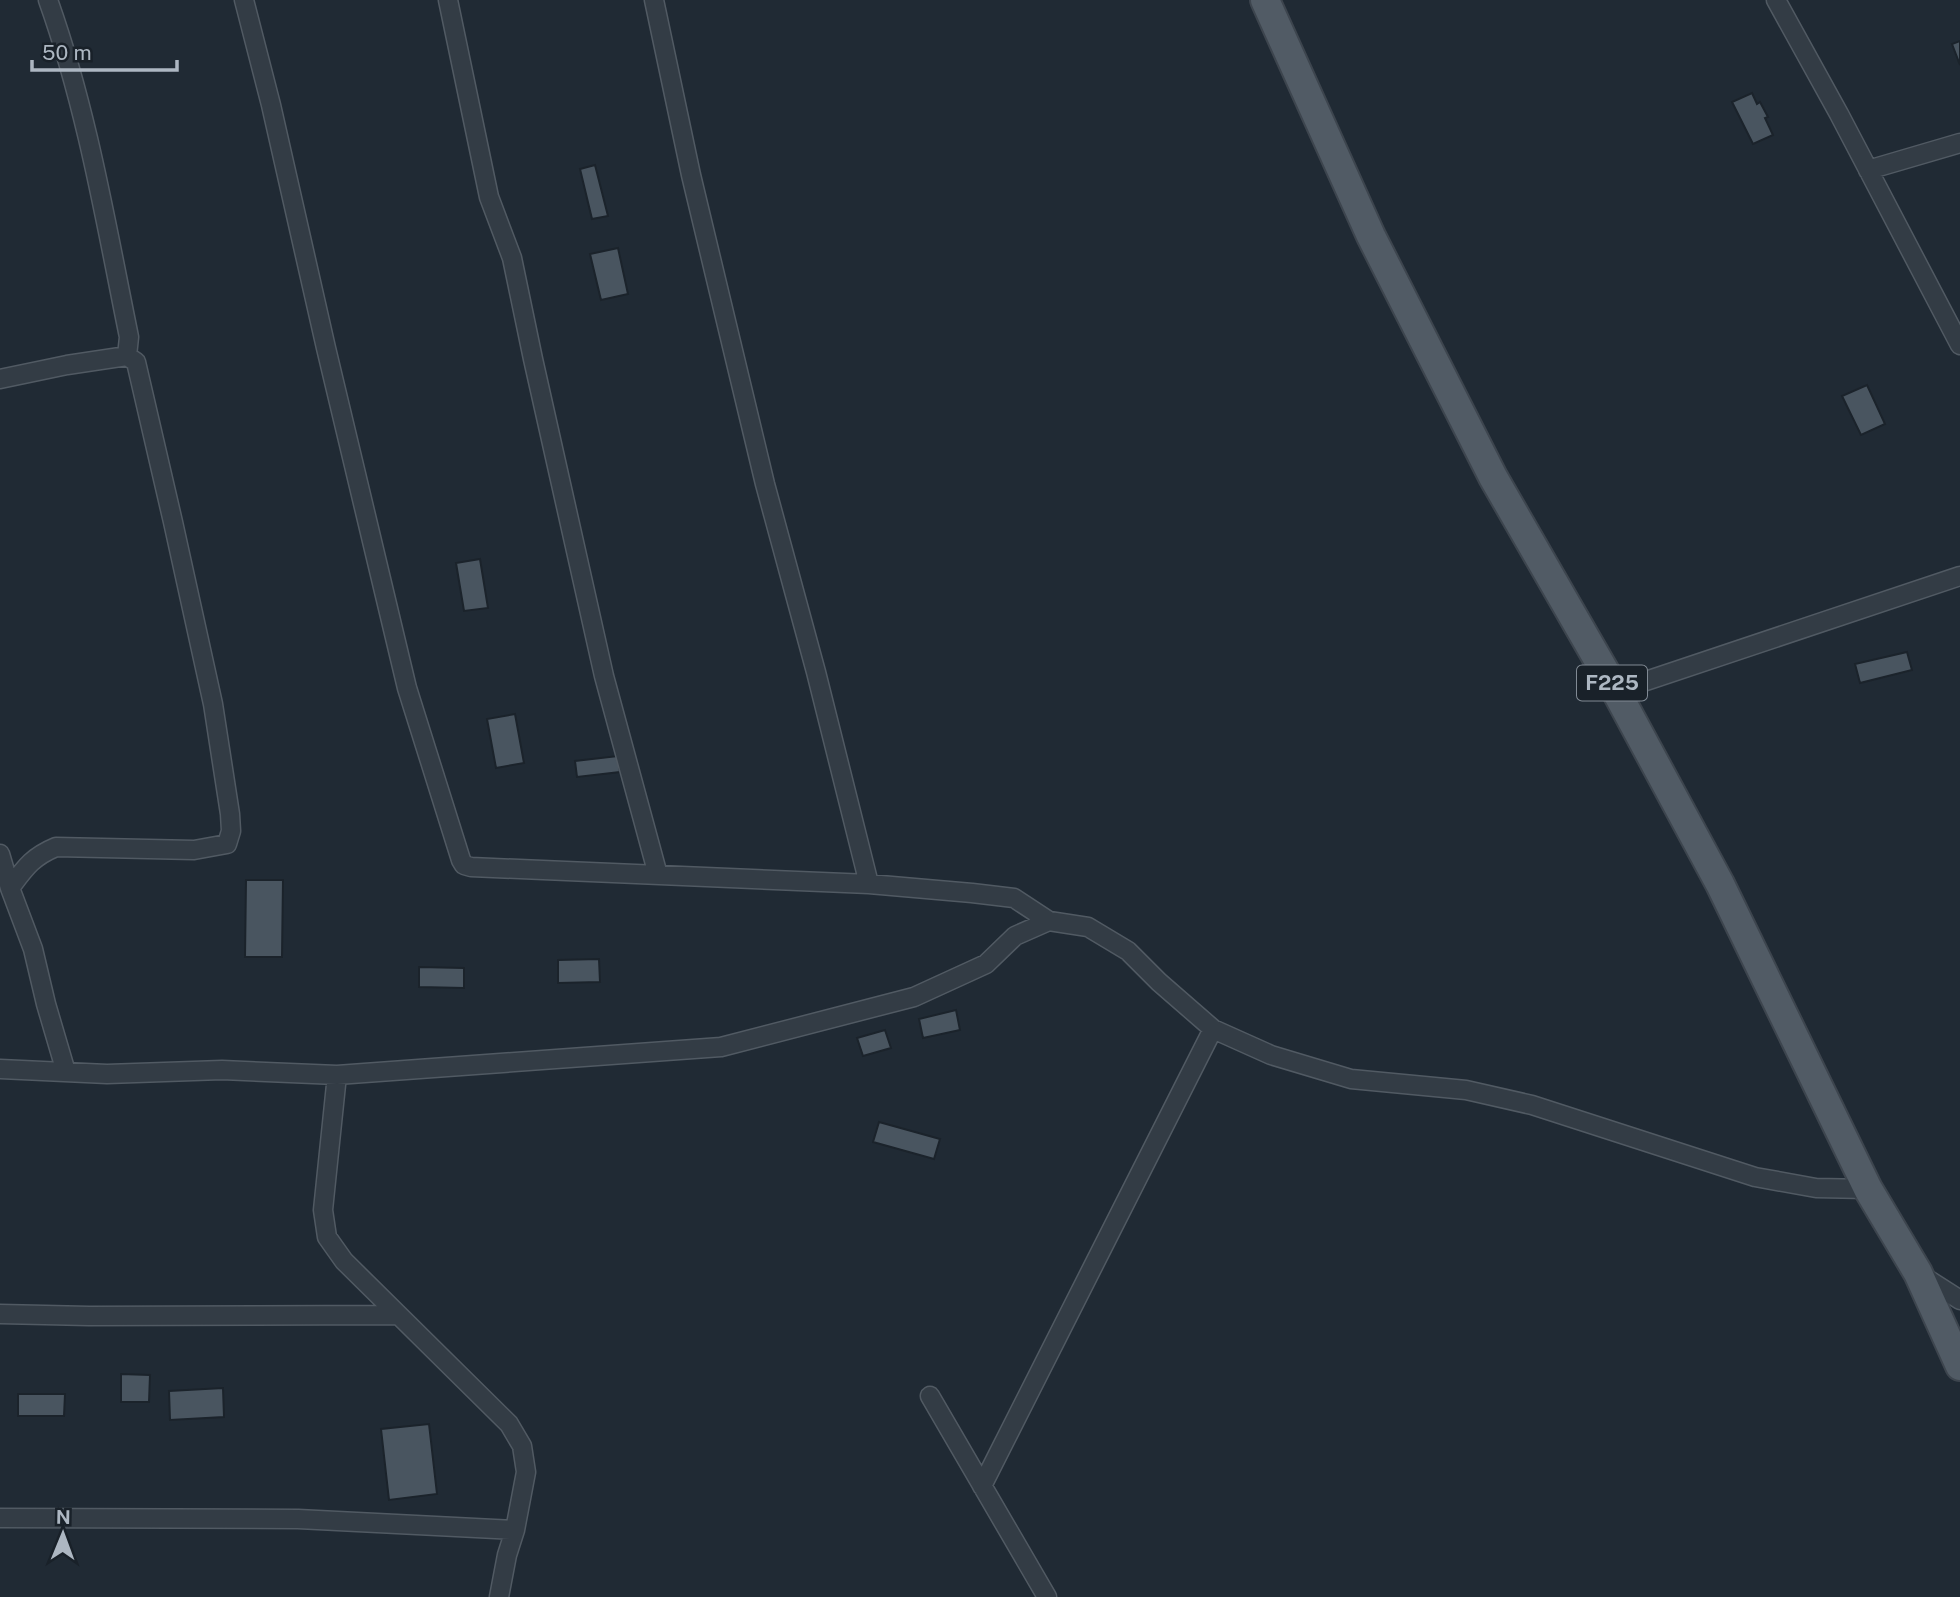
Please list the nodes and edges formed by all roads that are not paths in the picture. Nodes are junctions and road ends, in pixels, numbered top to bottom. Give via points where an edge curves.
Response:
1 (48, 0) edge
2 (244, 0) edge
3 (448, 0) edge
4 (654, 0) edge
5 (1265, 0) edge
6 (1776, 0) edge
7 (1960, 143) edge
8 (1868, 170) junction
9 (1960, 345) edge
10 (127, 356) junction
11 (0, 379) edge
12 (1960, 576) edge
13 (1616, 691) junction
14 (0, 854) edge
15 (657, 875) junction
16 (869, 884) junction
17 (10, 888) junction
18 (1049, 921) junction
19 (1213, 1029) junction
20 (0, 1069) edge
21 (66, 1072) junction
22 (337, 1075) junction
23 (1868, 1189) junction
24 (1918, 1273) junction
25 (1960, 1300) edge
26 (0, 1314) edge
27 (397, 1315) junction
28 (1960, 1366) edge
29 (930, 1396) dead end
30 (982, 1486) junction
31 (0, 1518) edge
32 (515, 1530) junction
33 (499, 1597) edge
34 (1047, 1597) edge

1 - 10 street via 83,116 129,337
2 - 15 street via 407,688 461,860 471,867
3 - 15 street via 489,197 512,258 604,676
4 - 16 street via 762,471
5 - 13 main road, F225 via 1371,236 1493,477
6 - 8 street
7 - 8 street
8 - 9 street
10 - 11 street
10 - 17 street via 136,362 176,535 213,704 231,831 227,844 194,850 55,847 29,863
12 - 13 street
13 - 23 main road, F225 via 1720,884
14 - 17 street
15 - 16 street
16 - 18 street via 1014,898
17 - 21 street via 33,948
18 - 19 street via 1088,927 1128,951
18 - 22 street via 1015,936 986,964 914,998 721,1047
19 - 23 street via 1271,1055 1351,1079 1466,1090 1532,1105 1755,1177 1816,1188
19 - 30 street
20 - 21 street
21 - 22 street via 222,1070
22 - 27 street via 323,1210 327,1237
23 - 24 main road, F225
24 - 25 street
24 - 28 main road, F225
26 - 27 street
27 - 32 street via 509,1424 522,1446 526,1472
29 - 30 street
30 - 34 street
31 - 32 street via 298,1519
32 - 33 street

